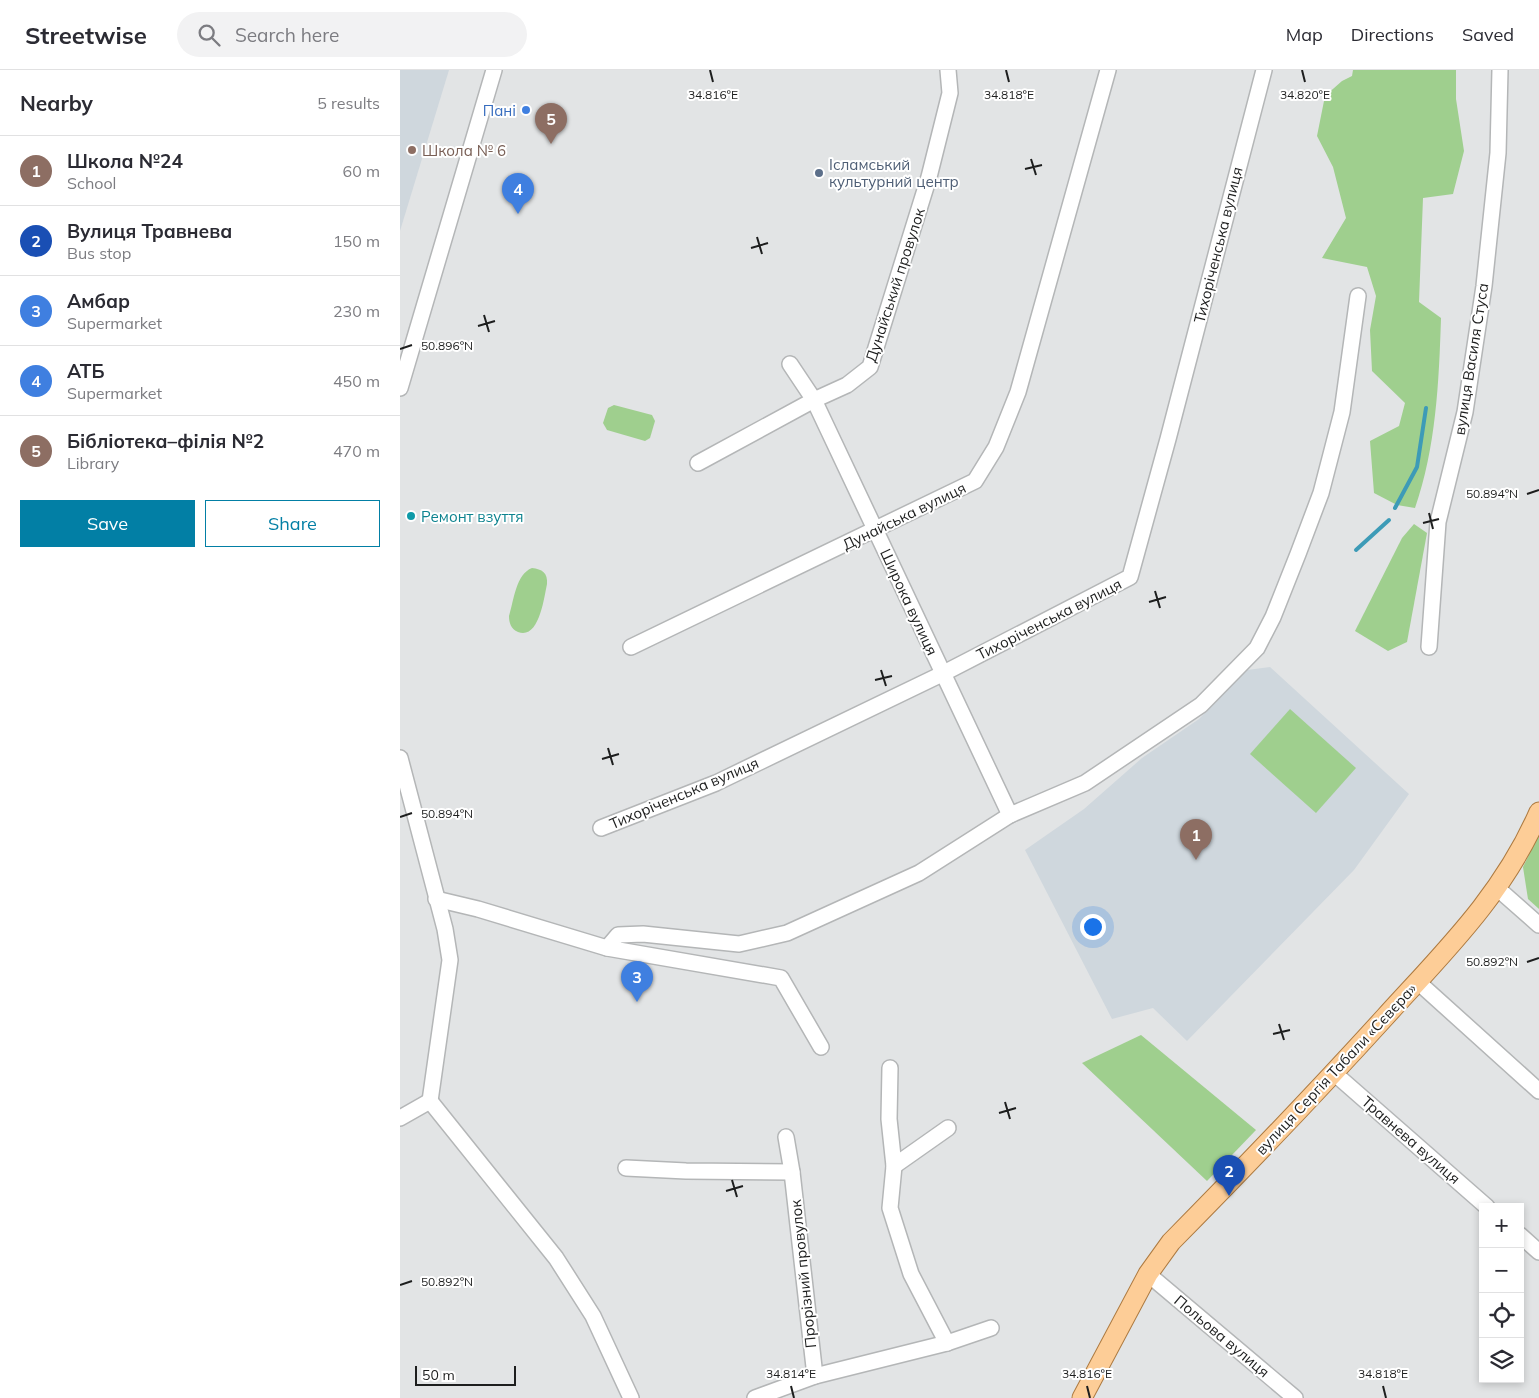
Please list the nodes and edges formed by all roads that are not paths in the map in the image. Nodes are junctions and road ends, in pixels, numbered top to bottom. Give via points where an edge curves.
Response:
1 (494, 70) edge
2 (948, 70) edge
3 (1108, 70) edge
4 (1264, 70) edge
5 (1500, 70) edge
6 (1358, 296) dead end
7 (790, 364) dead end
8 (400, 388) edge
9 (814, 400) junction
10 (698, 463) dead end
11 (875, 530) junction
12 (631, 647) dead end
13 (1428, 647) dead end
14 (942, 674) junction
15 (400, 758) edge
16 (1539, 812) edge
17 (1010, 815) junction
18 (601, 828) dead end
19 (1497, 888) junction
20 (436, 899) junction
21 (1539, 925) edge
22 (607, 948) junction
23 (1418, 982) junction
24 (821, 1047) dead end
25 (890, 1068) dead end
26 (1334, 1073) junction
27 (1539, 1091) edge
28 (430, 1101) junction
29 (400, 1118) edge
30 (948, 1128) dead end
31 (786, 1137) dead end
32 (894, 1166) junction
33 (626, 1168) dead end
34 (792, 1172) junction
35 (1483, 1203) edge
36 (1524, 1239) edge
37 (1539, 1252) edge
38 (1148, 1274) junction
39 (991, 1328) dead end
40 (947, 1343) junction
41 (815, 1376) junction
42 (631, 1398) edge
43 (755, 1398) edge
44 (1082, 1398) edge
45 (1296, 1398) edge

1 - 8 street
2 - 9 street, Дунайський провулок via 950,93 929,177 870,367 847,385
3 - 11 street, Дунайська вулиця via 1018,392 996,447 975,481
4 - 14 street, Тихоріченська вулиця via 1130,577
5 - 13 street, вулиця Василя Стуса via 1498,152 1484,286 1465,412 1438,522
6 - 17 street via 1342,412 1321,493 1258,648 1201,705 1140,747 1085,782
7 - 9 street, Широка вулиця
9 - 10 street, Дунайський провулок
9 - 11 street, Широка вулиця
11 - 12 street, Дунайська вулиця
11 - 14 street, Широка вулиця
14 - 17 street, Широка вулиця
14 - 18 street, Тихоріченська вулиця via 716,783
15 - 20 street
16 - 19 main road, вулиця Сергія Табали «Сєвєра» via 1521,850
17 - 22 street via 920,873 787,933 739,944 643,934 618,935
19 - 21 street
19 - 23 main road, вулиця Сергія Табали «Сєвєра»
20 - 22 street
20 - 28 street via 450,960
22 - 24 street via 781,978
23 - 26 main road, вулиця Сергія Табали «Сєвєра»
23 - 27 street
25 - 32 street via 889,1119
26 - 35 street, Травнева вулиця
26 - 38 main road, вулиця Сергія Табали «Сєвєра» via 1171,1242
28 - 29 street
28 - 42 street via 556,1258 593,1316
30 - 32 street
31 - 34 street, Прорізний провулок
32 - 40 street via 890,1208 911,1274
33 - 34 street
34 - 41 street, Прорізний провулок
36 - 37 street
38 - 44 main road, вулиця Сергія Табали «Сєвєра»
38 - 45 street, Польова вулиця
39 - 40 street
40 - 41 street
41 - 43 street

